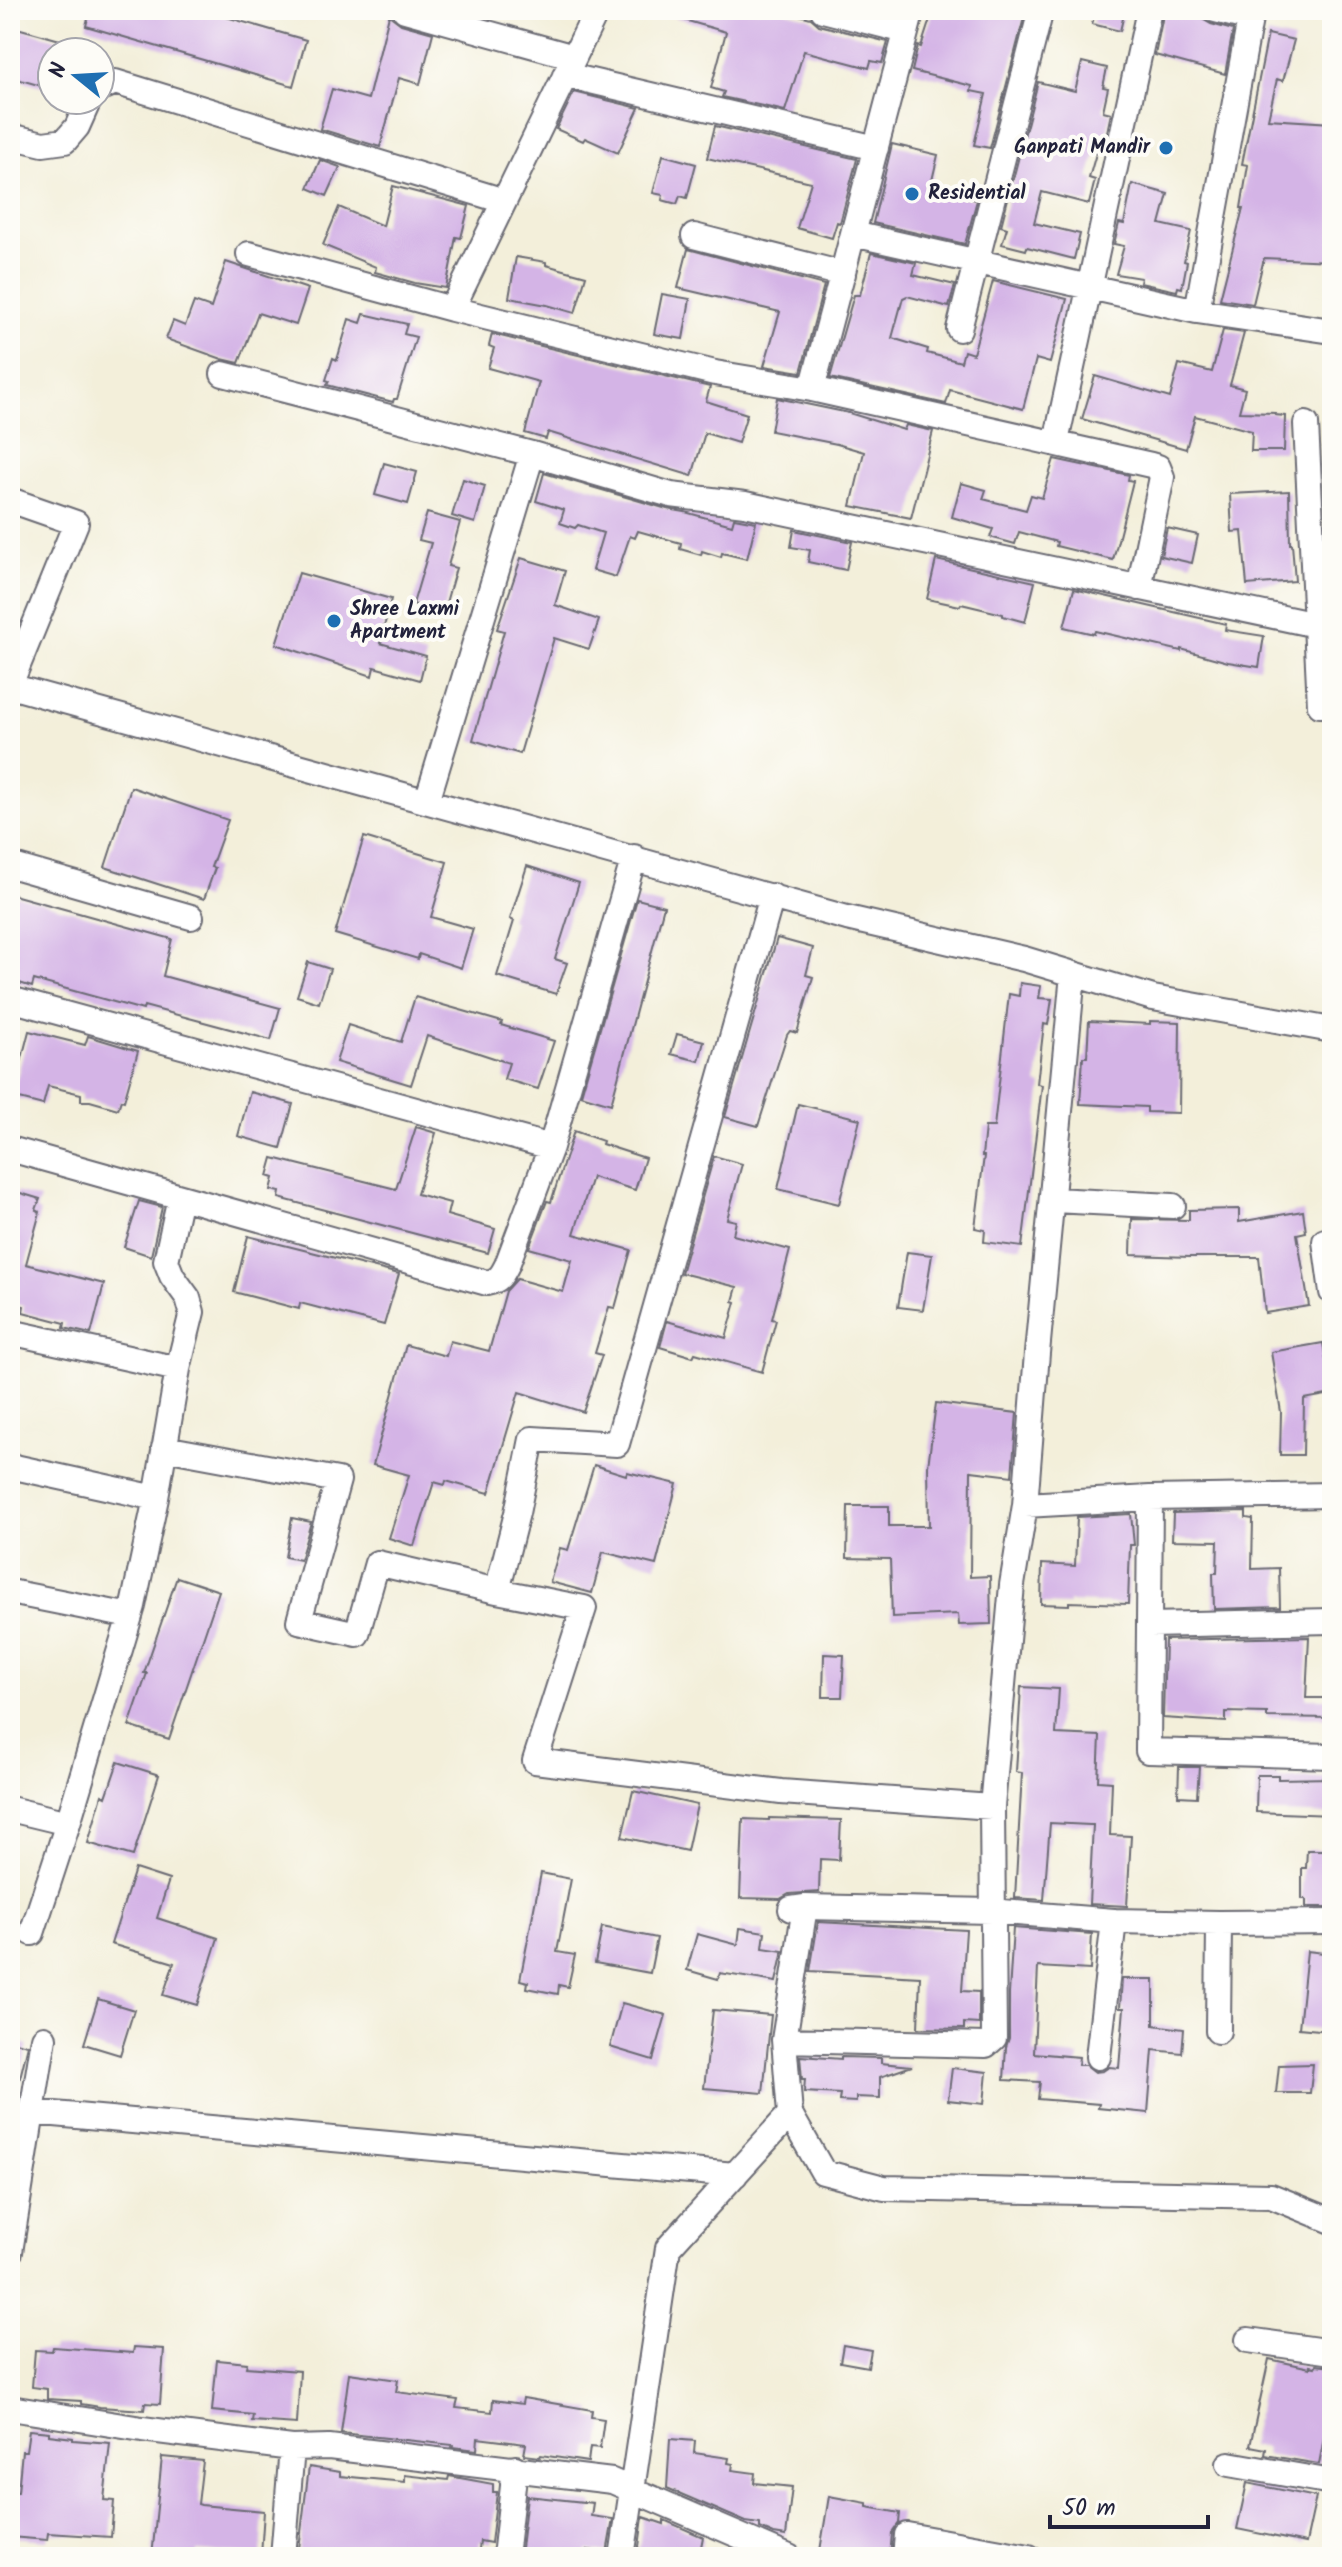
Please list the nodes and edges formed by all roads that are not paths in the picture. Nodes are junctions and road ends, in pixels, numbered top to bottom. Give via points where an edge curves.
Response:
1 (405, 10) edge
2 (597, 10) edge
3 (823, 10) edge
4 (1041, 10) edge
5 (1149, 10) edge
6 (1215, 10) edge
7 (909, 21) edge
8 (570, 66) junction
9 (116, 82) edge
10 (82, 116) edge
11 (10, 136) edge
12 (876, 148) junction
13 (504, 201) junction
14 (853, 234) junction
15 (694, 236) dead end
16 (249, 254) dead end
17 (977, 262) junction
18 (843, 274) junction
19 (1090, 287) junction
20 (452, 309) junction
21 (1197, 311) junction
22 (959, 329) dead end
23 (1332, 331) edge
24 (223, 374) dead end
25 (812, 389) junction
26 (1306, 424) dead end
27 (1056, 442) junction
28 (532, 454) junction
29 (10, 500) edge
30 (1139, 588) junction
31 (1316, 625) junction
32 (10, 686) edge
33 (1332, 705) edge
34 (427, 801) junction
35 (634, 857) junction
36 (10, 865) edge
37 (772, 896) junction
38 (191, 917) dead end
39 (1073, 974) junction
40 (10, 999) edge
41 (1332, 1030) edge
42 (551, 1147) junction
43 (10, 1149) edge
44 (180, 1197) junction
45 (1053, 1200) junction
46 (1173, 1206) dead end
47 (1325, 1241) dead end
48 (1332, 1292) edge
49 (10, 1332) edge
50 (178, 1369) junction
51 (164, 1448) junction
52 (10, 1466) edge
53 (1332, 1495) edge
54 (156, 1498) junction
55 (1150, 1498) junction
56 (1025, 1505) junction
57 (497, 1591) junction
58 (10, 1592) edge
59 (130, 1616) junction
60 (1332, 1621) edge
61 (1150, 1625) junction
62 (1332, 1756) edge
63 (992, 1807) junction
64 (10, 1809) edge
65 (68, 1823) junction
66 (991, 1911) junction
67 (1114, 1921) junction
68 (1332, 1922) edge
69 (1219, 1923) junction
70 (32, 1933) dead end
71 (1218, 2031) dead end
72 (44, 2038) dead end
73 (784, 2040) junction
74 (1098, 2057) dead end
75 (32, 2112) junction
76 (790, 2114) junction
77 (735, 2175) junction
78 (1332, 2221) edge
79 (10, 2252) edge
80 (1248, 2340) dead end
81 (1332, 2352) edge
82 (10, 2408) edge
83 (292, 2448) junction
84 (1229, 2464) dead end
85 (515, 2468) junction
86 (1332, 2482) edge
87 (630, 2489) junction
88 (283, 2557) edge
89 (505, 2557) edge
90 (622, 2557) edge
91 (789, 2557) edge
92 (905, 2557) edge
93 (1029, 2557) edge

1 - 8 street
2 - 8 street
3 - 7 street
4 - 17 street
5 - 19 street
6 - 21 street via 1250,19
7 - 12 street
8 - 12 street
8 - 13 street
9 - 13 street
10 - 11 street via 65,141 43,144
12 - 14 street
13 - 20 street
14 - 17 street
14 - 18 street
15 - 18 street
16 - 20 street
17 - 19 street
17 - 22 street
18 - 25 street
19 - 21 street
19 - 27 street
20 - 25 street via 715,373
21 - 23 street
24 - 28 street
25 - 27 street
26 - 31 street
27 - 30 street via 1161,472
28 - 30 street via 671,495 745,504
28 - 34 street
29 - 32 street via 76,523
30 - 31 street
31 - 33 street via 1320,705
32 - 34 street
34 - 35 street
35 - 37 street
35 - 42 street
36 - 38 street
37 - 39 street
37 - 57 street via 617,1444 532,1439
39 - 41 street via 1153,998
39 - 45 street
40 - 42 street
42 - 44 street via 507,1265 501,1276 487,1283
43 - 44 street
44 - 50 street via 166,1261 192,1312
45 - 46 street
45 - 56 street
47 - 48 street
49 - 50 street
50 - 51 street
51 - 54 street
51 - 57 street via 338,1480 299,1621 357,1634 377,1563
52 - 54 street
53 - 55 street
54 - 59 street
55 - 56 street
55 - 61 street
56 - 63 street via 1012,1585
57 - 63 street via 584,1608 535,1761 781,1792
58 - 59 street
59 - 65 street
60 - 61 street
61 - 62 street via 1148,1751
63 - 66 street
64 - 65 street
65 - 70 street
66 - 67 street
66 - 73 street via 797,1908
66 - 73 street via 995,2032 990,2044
67 - 69 street
67 - 74 street
68 - 69 street
69 - 71 street
72 - 75 street
73 - 76 street
75 - 77 street
75 - 79 street
76 - 77 street
76 - 78 street via 823,2172 884,2188 1271,2196
77 - 87 street via 668,2248
80 - 81 street
82 - 83 street
83 - 85 street via 329,2447
83 - 88 street
84 - 86 street
85 - 87 street via 612,2481
85 - 89 street
87 - 90 street
87 - 91 street
92 - 93 street via 907,2535

